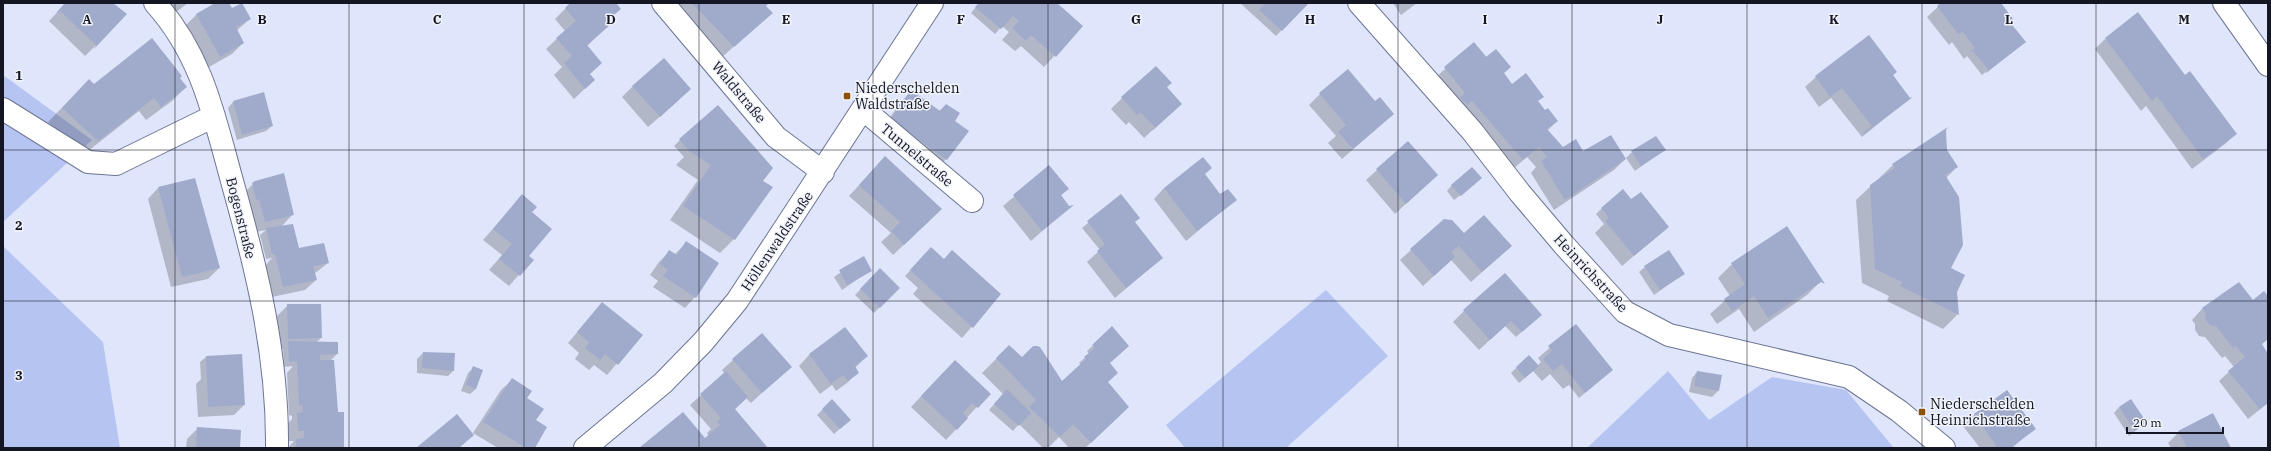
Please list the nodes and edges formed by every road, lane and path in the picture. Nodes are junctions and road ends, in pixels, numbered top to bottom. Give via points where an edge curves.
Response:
1 (155, 3) edge
2 (663, 3) edge
3 (932, 3) edge
4 (1359, 3) edge
5 (2224, 3) edge
6 (2268, 66) edge
7 (3, 109) edge
8 (863, 109) junction
9 (214, 116) junction
10 (823, 172) junction
11 (972, 201) dead end
12 (277, 448) edge
13 (585, 448) edge
14 (1944, 448) edge

1 - 9 street, Bogenstraße via 201,73
2 - 10 street, Waldstraße via 776,137
3 - 8 street, Höllenwaldstraße
4 - 14 street, Heinrichstraße via 1472,131 1559,240 1625,312 1669,335 1849,377
5 - 6 street
7 - 9 street via 88,162 116,164
8 - 10 street, Höllenwaldstraße
8 - 11 street, Tunnelstraße
9 - 12 street, Bogenstraße via 241,212 264,309 273,363
10 - 13 street, Höllenwaldstraße via 737,301 703,342 663,383

